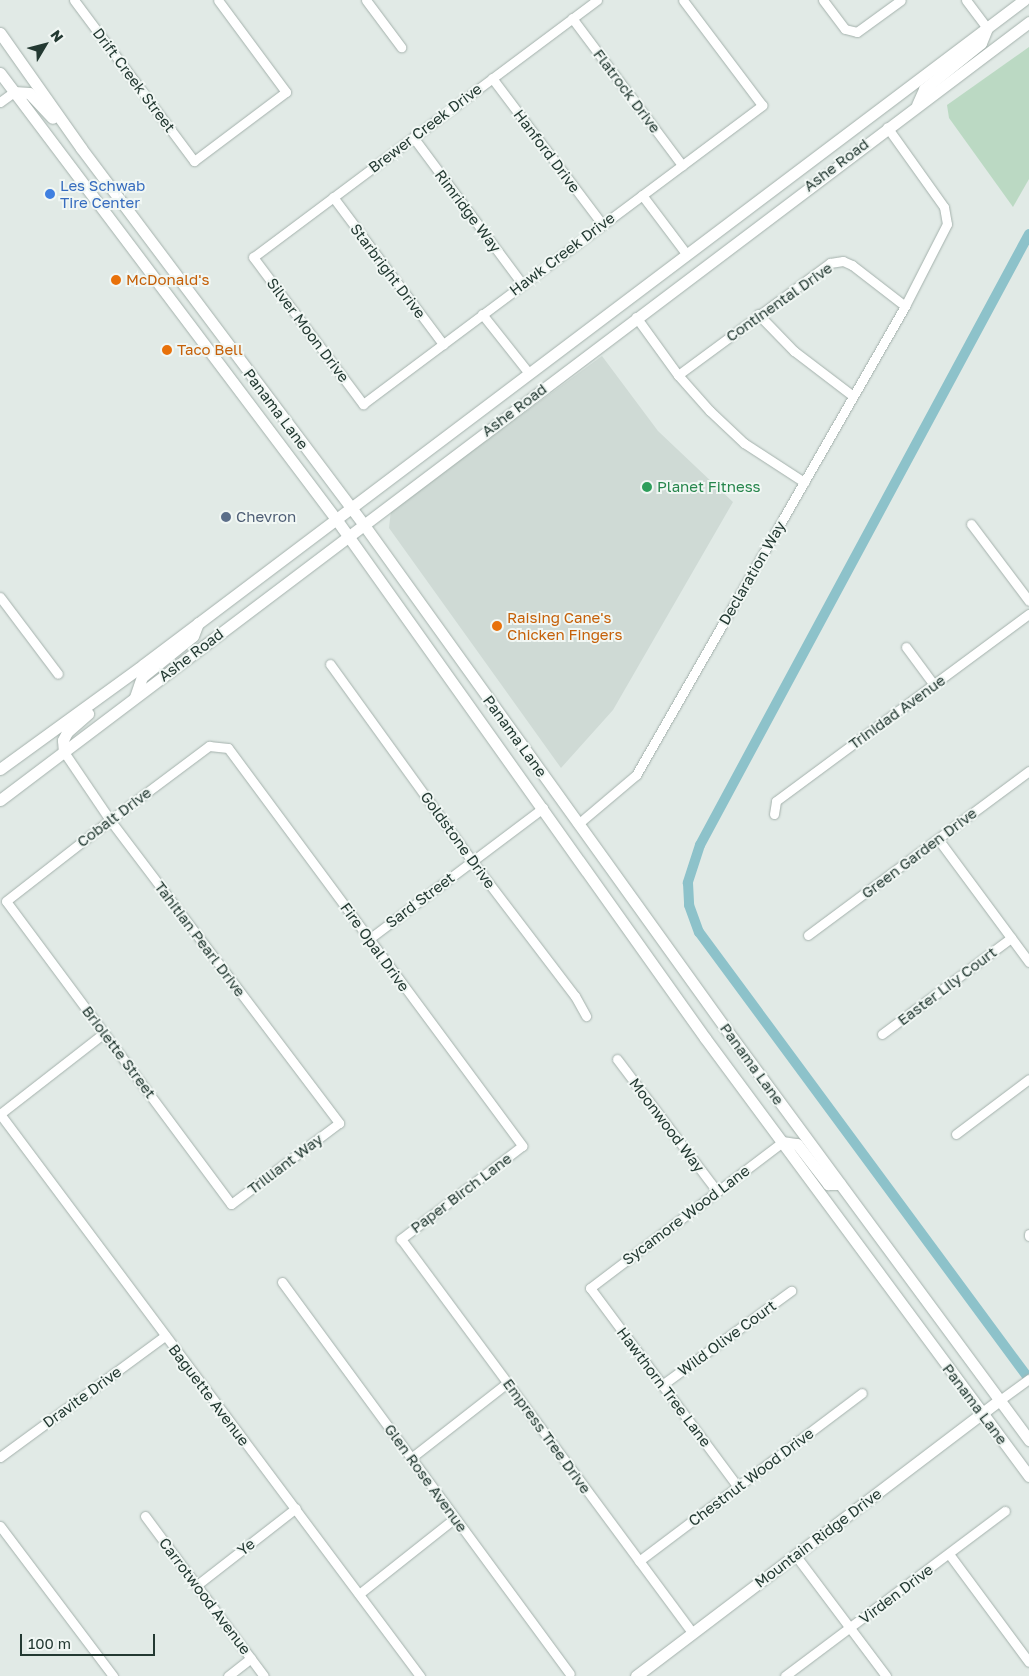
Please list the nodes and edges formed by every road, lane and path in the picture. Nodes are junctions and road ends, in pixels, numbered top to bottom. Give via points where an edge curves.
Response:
1 (74, 0) edge
2 (218, 0) edge
3 (366, 0) edge
4 (596, 0) edge
5 (683, 0) edge
6 (823, 0) edge
7 (901, 0) edge
8 (966, 0) edge
9 (1024, 0) edge
10 (572, 18) junction
11 (1029, 22) edge
12 (987, 28) junction
13 (0, 33) edge
14 (401, 47) dead end
15 (0, 73) edge
16 (492, 78) junction
17 (14, 92) junction
18 (0, 102) edge
19 (917, 105) junction
20 (887, 127) junction
21 (413, 138) junction
22 (81, 148) junction
23 (682, 165) junction
24 (642, 195) junction
25 (333, 197) junction
26 (602, 224) junction
27 (686, 252) junction
28 (253, 257) joint
29 (522, 284) junction
30 (905, 306) junction
31 (482, 314) junction
32 (758, 314) junction
33 (636, 317) junction
34 (443, 344) junction
35 (528, 372) junction
36 (678, 375) junction
37 (854, 396) junction
38 (363, 404) joint
39 (804, 482) junction
40 (350, 507) junction
41 (336, 520) junction
42 (971, 524) dead end
43 (364, 525) junction
44 (348, 536) junction
45 (0, 597) edge
46 (1029, 601) edge
47 (1029, 614) edge
48 (198, 622) junction
49 (906, 647) dead end
50 (330, 664) dead end
51 (58, 674) dead end
52 (123, 679) junction
53 (934, 684) junction
54 (135, 696) junction
55 (228, 748) joint
56 (64, 752) junction
57 (0, 769) edge
58 (1029, 771) edge
59 (0, 800) edge
60 (543, 808) junction
61 (774, 814) dead end
62 (110, 820) junction
63 (578, 824) junction
64 (938, 839) junction
65 (472, 861) junction
66 (6, 901) joint
67 (808, 935) dead end
68 (369, 938) junction
69 (1011, 938) junction
70 (1029, 962) edge
71 (586, 1016) dead end
72 (104, 1033) junction
73 (882, 1034) dead end
74 (617, 1059) dead end
75 (1029, 1079) edge
76 (0, 1114) edge
77 (339, 1123) joint
78 (956, 1134) dead end
79 (782, 1142) junction
80 (522, 1146) joint
81 (840, 1184) junction
82 (717, 1191) junction
83 (231, 1204) joint
84 (401, 1239) joint
85 (282, 1282) dead end
86 (590, 1288) joint
87 (791, 1291) dead end
88 (165, 1336) junction
89 (1029, 1379) edge
90 (508, 1383) junction
91 (662, 1385) junction
92 (862, 1393) dead end
93 (1000, 1400) junction
94 (982, 1413) junction
95 (1029, 1440) edge
96 (0, 1457) edge
97 (411, 1458) junction
98 (1029, 1476) edge
99 (738, 1487) junction
100 (296, 1508) junction
101 (1005, 1511) dead end
102 (145, 1516) dead end
103 (455, 1518) junction
104 (0, 1526) edge
105 (949, 1554) junction
106 (796, 1556) junction
107 (639, 1561) junction
108 (197, 1585) junction
109 (359, 1594) junction
110 (851, 1628) junction
111 (693, 1634) junction
112 (1028, 1657) edge
113 (251, 1658) junction
114 (570, 1674) dead end
115 (113, 1676) edge
116 (228, 1676) edge
117 (264, 1676) edge
118 (420, 1676) edge
119 (636, 1676) edge
120 (785, 1676) edge
121 (886, 1676) edge

1 - 2 street, Drift Creek Street via 194,161 286,92
3 - 14 street
4 - 10 street, Brewer Creek Drive
5 - 23 street, Hawk Creek Drive via 762,105
6 - 7 street via 845,29 857,32
8 - 12 street
9 - 12 main road, Ashe Road
10 - 16 street, Brewer Creek Drive
10 - 23 street, Flatrock Drive
11 - 19 main road, Ashe Road
12 - 19 main road via 981,43 924,88
12 - 27 main road, Ashe Road
13 - 22 main road, Panama Lane
15 - 17 main road, Panama Lane
16 - 21 street, Brewer Creek Drive
16 - 26 street, Hanford Drive
17 - 18 street
17 - 22 main road via 29,93
17 - 41 main road, Panama Lane
19 - 20 main road, Ashe Road
20 - 30 street, Declaration Way via 944,207 947,224
20 - 33 main road, Ashe Road
21 - 25 street, Brewer Creek Drive
21 - 29 street, Rimridge Way
22 - 40 main road, Panama Lane
23 - 24 street, Hawk Creek Drive
24 - 26 street, Hawk Creek Drive
24 - 27 street
25 - 28 street, Brewer Creek Drive
25 - 34 street, Starbright Drive
26 - 29 street, Hawk Creek Drive
27 - 35 main road, Ashe Road
28 - 38 street, Silver Moon Drive
29 - 31 street, Hawk Creek Drive
30 - 32 street, Continental Drive via 843,261 830,263
30 - 37 street, Declaration Way
31 - 34 street, Hawk Creek Drive
31 - 35 street
32 - 36 street, Continental Drive
32 - 37 street via 794,351
33 - 36 street
33 - 43 main road, Ashe Road
34 - 38 street, Hawk Creek Drive
35 - 40 main road, Ashe Road
36 - 39 street via 744,443
37 - 39 street, Declaration Way
39 - 63 street, Declaration Way via 636,775
40 - 41 main road, Ashe Road
40 - 43 main road, Panama Lane
41 - 44 main road, Panama Lane
41 - 48 main road, Ashe Road
42 - 46 street
43 - 44 main road, Ashe Road
43 - 63 main road, Panama Lane
44 - 54 main road, Ashe Road
44 - 60 main road, Panama Lane
45 - 51 street
47 - 53 street, Trinidad Avenue
48 - 52 main road, Ashe Road
48 - 54 main road via 193,636 142,676
49 - 53 street
50 - 65 street, Goldstone Drive
52 - 56 main road via 115,694 67,732 62,740
52 - 57 main road, Ashe Road
53 - 61 street, Trinidad Avenue via 776,801
54 - 56 main road, Ashe Road
55 - 62 street, Cobalt Drive via 208,746
55 - 68 street, Fire Opal Drive
56 - 59 main road, Ashe Road
56 - 62 street, Tahitian Pearl Drive
58 - 64 street, Green Garden Drive
60 - 63 main road
60 - 65 street, Sard Street
60 - 79 main road, Panama Lane
62 - 66 street, Cobalt Drive
62 - 77 street, Tahitian Pearl Drive
63 - 81 main road, Panama Lane
64 - 67 street, Green Garden Drive
64 - 69 street
65 - 68 street, Sard Street
65 - 71 street, Goldstone Drive via 575,996
66 - 72 street, Briolette Street
68 - 80 street, Fire Opal Drive
69 - 70 street
69 - 73 street, Easter Lily Court
72 - 76 street
72 - 83 street, Briolette Street
74 - 82 street, Moonwood Way
75 - 78 street
76 - 88 street, Baguette Avenue
77 - 83 street, Trilliant Way
79 - 81 main road via 797,1144 828,1184
79 - 82 street, Sycamore Wood Lane
79 - 94 main road, Panama Lane
80 - 84 street, Paper Birch Lane
81 - 93 main road, Panama Lane
82 - 86 street, Sycamore Wood Lane
84 - 90 street, Empress Tree Drive
85 - 97 street, Glen Rose Avenue
86 - 91 street, Hawthorn Tree Lane
87 - 91 street, Wild Olive Court
88 - 96 street, Dravite Drive
88 - 100 street, Baguette Avenue
89 - 93 street
90 - 97 street
90 - 107 street, Empress Tree Drive
91 - 99 street, Hawthorn Tree Lane
92 - 99 street, Chestnut Wood Drive
93 - 94 main road, Mountain Ridge Drive
93 - 95 main road, Panama Lane
94 - 98 main road, Panama Lane
94 - 106 main road, Mountain Ridge Drive
97 - 103 street, Glen Rose Avenue
99 - 107 street, Chestnut Wood Drive
100 - 108 street, Ye
100 - 109 street, Baguette Avenue
101 - 105 street, Virden Drive
102 - 108 street, Carrotwood Avenue
103 - 109 street
103 - 114 street, Glen Rose Avenue
104 - 115 street
105 - 110 street, Virden Drive
105 - 112 street
106 - 110 street
106 - 111 main road, Mountain Ridge Drive
107 - 111 street, Empress Tree Drive
108 - 113 street, Carrotwood Avenue
109 - 118 street, Baguette Avenue
110 - 120 street, Virden Drive
110 - 121 street
111 - 119 main road, Mountain Ridge Drive
113 - 116 street
113 - 117 street, Carrotwood Avenue

